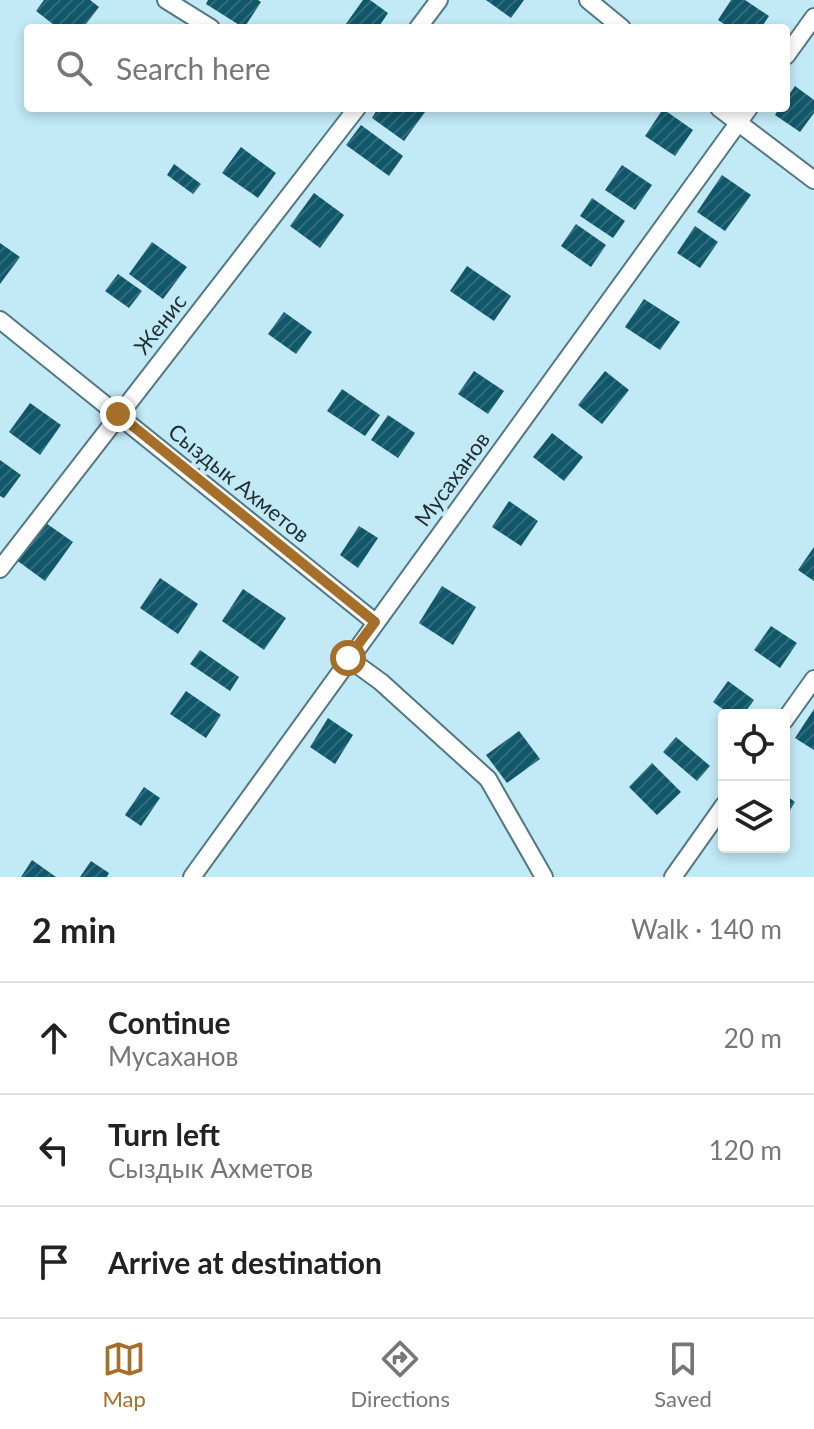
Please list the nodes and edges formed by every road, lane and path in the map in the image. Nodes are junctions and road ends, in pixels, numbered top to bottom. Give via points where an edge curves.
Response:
1 (166, 0) edge
2 (439, 0) edge
3 (588, 0) edge
4 (814, 17) edge
5 (205, 24) edge
6 (421, 24) edge
7 (617, 24) edge
8 (790, 50) edge
9 (348, 112) edge
10 (724, 112) edge
11 (746, 112) edge
12 (738, 124) junction
13 (814, 180) edge
14 (0, 320) edge
15 (118, 414) junction
16 (0, 569) edge
17 (375, 622) junction
18 (348, 658) junction
19 (814, 679) edge
20 (790, 713) edge
21 (718, 813) edge
22 (192, 877) edge
23 (544, 877) edge
24 (673, 877) edge

1 - 5 street
2 - 6 street
3 - 7 street
4 - 8 street
9 - 15 street, Женис
10 - 12 street
11 - 12 street, Мусаханов
12 - 13 street
12 - 17 street, Мусаханов
14 - 15 street, Сыздык Ахметов
15 - 16 street, Женис
15 - 17 street, Сыздык Ахметов
17 - 18 street, Мусаханов
18 - 22 street, Мусаханов
18 - 23 street via 488,779
19 - 20 street
21 - 24 street

